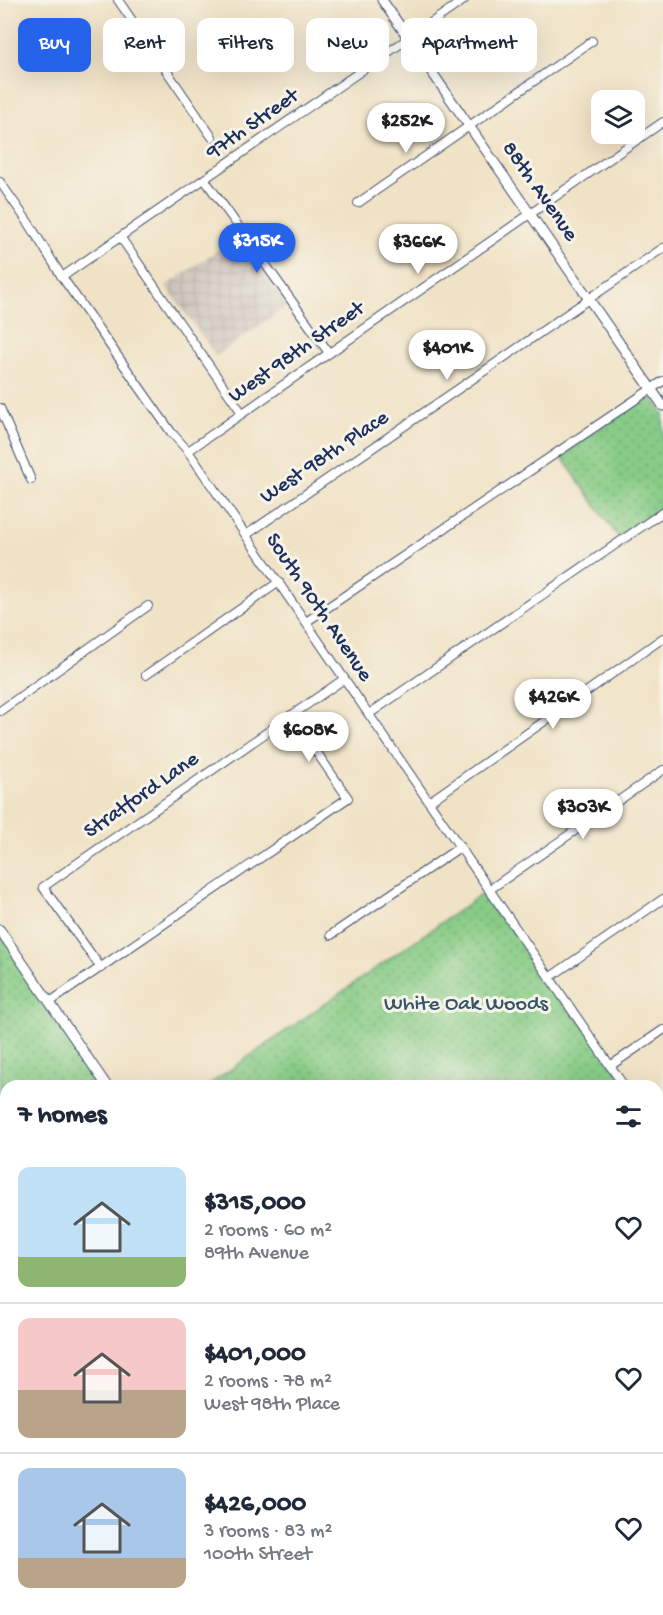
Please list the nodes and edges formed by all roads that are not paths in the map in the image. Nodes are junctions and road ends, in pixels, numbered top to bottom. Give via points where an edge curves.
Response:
1 (118, 0) edge
2 (382, 0) edge
3 (464, 0) edge
4 (439, 18) edge
5 (401, 27) edge
6 (592, 41) dead end
7 (401, 45) edge
8 (432, 72) edge
9 (663, 122) edge
10 (469, 126) junction
11 (212, 137) dead end
12 (205, 180) junction
13 (0, 182) edge
14 (358, 203) dead end
15 (530, 213) junction
16 (121, 238) junction
17 (663, 248) edge
18 (62, 277) junction
19 (589, 299) junction
20 (329, 353) junction
21 (663, 381) edge
22 (651, 389) junction
23 (663, 406) edge
24 (0, 408) edge
25 (242, 413) junction
26 (188, 451) junction
27 (31, 480) dead end
28 (663, 512) edge
29 (246, 535) junction
30 (279, 582) junction
31 (148, 606) dead end
32 (306, 622) junction
33 (663, 638) edge
34 (146, 675) dead end
35 (345, 679) junction
36 (0, 711) edge
37 (369, 714) junction
38 (291, 715) junction
39 (663, 770) edge
40 (429, 802) junction
41 (460, 847) junction
42 (489, 890) junction
43 (663, 899) edge
44 (0, 930) edge
45 (331, 935) dead end
46 (101, 968) junction
47 (549, 978) junction
48 (50, 1002) junction
49 (663, 1030) edge
50 (610, 1066) junction
51 (103, 1080) edge
52 (620, 1080) edge

1 - 11 street
2 - 5 street, 88th Avenue
3 - 4 street, 97th Street
6 - 10 street
7 - 12 street, 97th Street
8 - 10 street, 88th Avenue
9 - 15 street, West 98th Street
10 - 14 street
10 - 15 street, 88th Avenue
12 - 16 street, 97th Street
12 - 20 street
13 - 18 street, South 90th Avenue
15 - 19 street, 88th Avenue
15 - 20 street, West 98th Street
16 - 18 street, 97th Street
16 - 25 street
17 - 19 street, West 98th Place
18 - 26 street, South 90th Avenue
19 - 22 street, 88th Avenue
19 - 29 street, West 98th Place
20 - 25 street, West 98th Street
21 - 22 street
22 - 23 street, 88th Avenue
22 - 32 street
24 - 27 street
25 - 26 street, West 98th Street
26 - 29 street, South 90th Avenue
28 - 37 street
29 - 30 street, South 90th Avenue
30 - 32 street, South 90th Avenue
30 - 34 street
31 - 36 street
32 - 35 street, South 90th Avenue
33 - 40 street
35 - 37 street, South 90th Avenue
35 - 38 street, Stratford Lane
37 - 40 street, South 90th Avenue
38 - 46 street via 348,798
38 - 46 street, Stratford Lane via 43,886
39 - 42 street
40 - 41 street, South 90th Avenue
41 - 42 street, South 90th Avenue
41 - 45 street
42 - 47 street, South 90th Avenue
43 - 47 street
44 - 48 street
46 - 48 street
47 - 50 street, South 90th Avenue
48 - 51 street
49 - 50 street
50 - 52 street, South 90th Avenue

